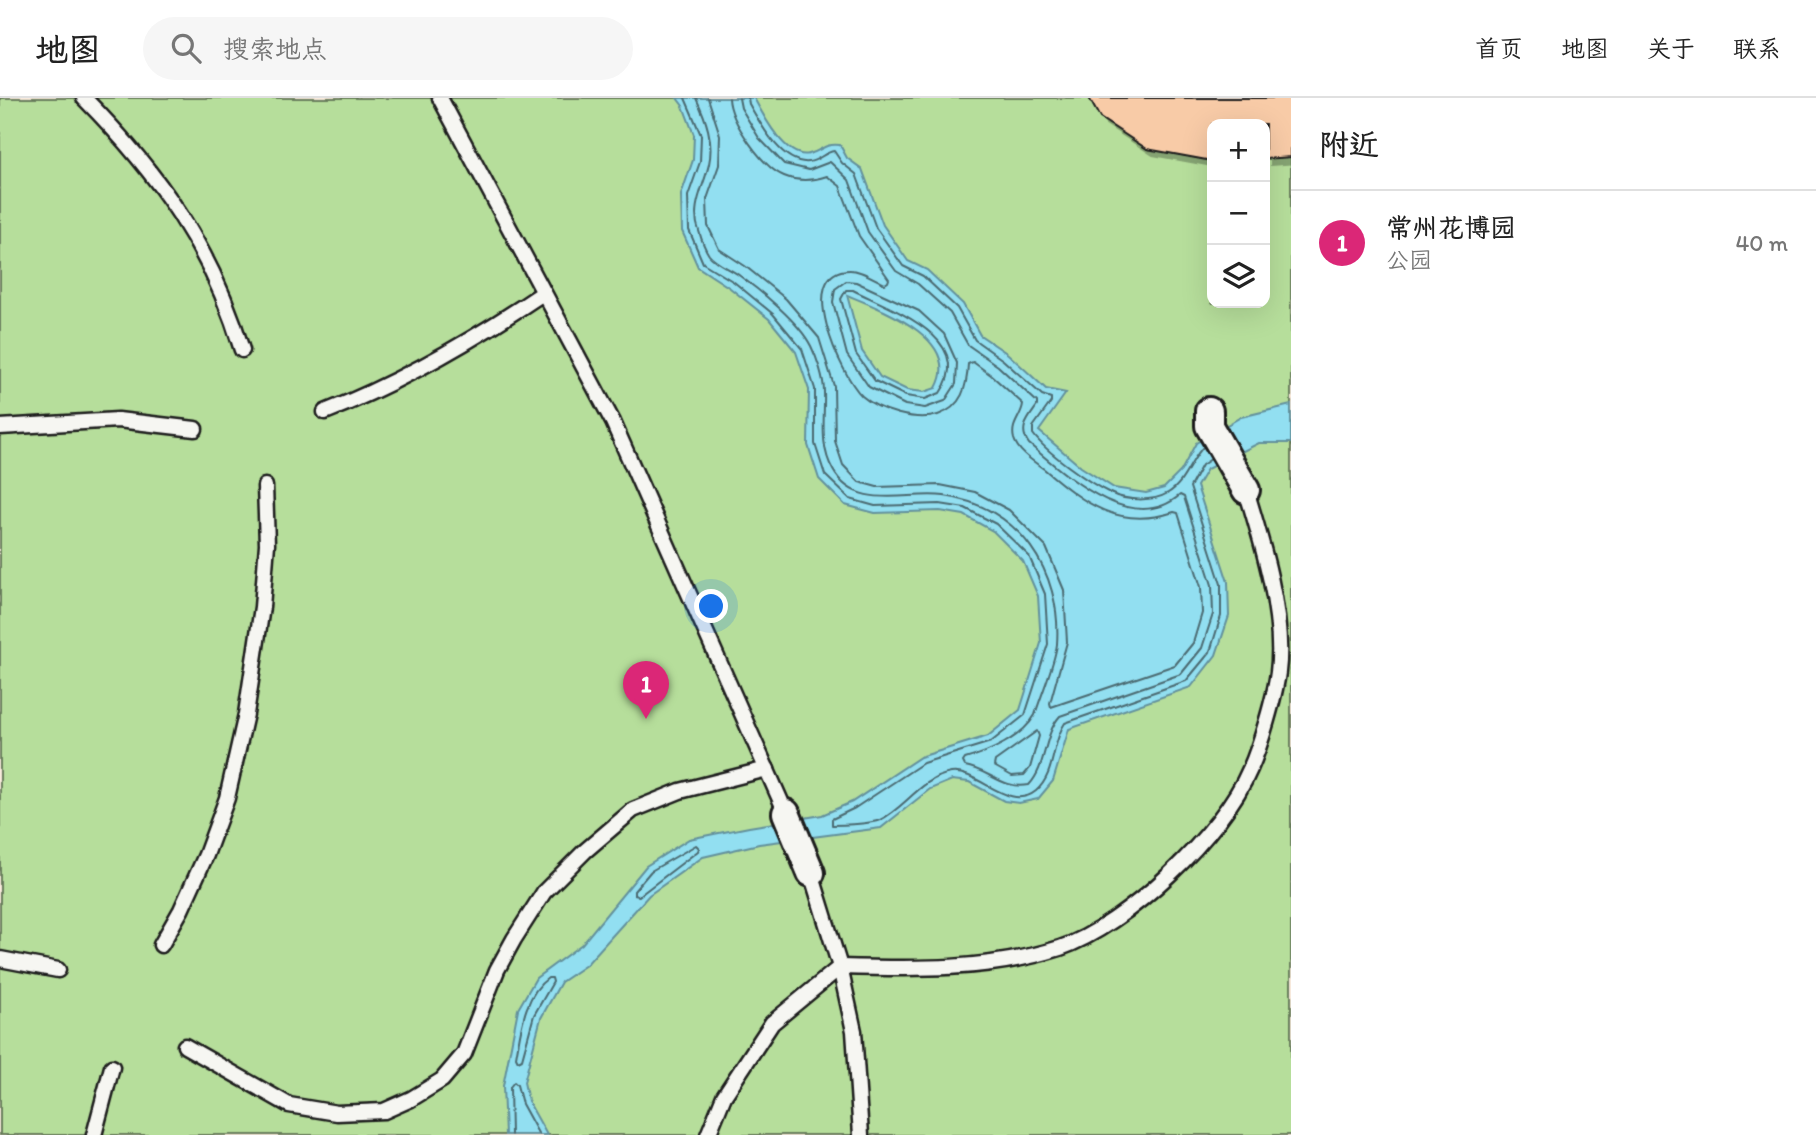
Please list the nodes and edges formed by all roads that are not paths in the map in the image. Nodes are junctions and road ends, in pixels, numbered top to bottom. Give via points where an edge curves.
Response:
1 (84, 98) edge
2 (440, 98) edge
3 (543, 293) junction
4 (242, 349) dead end
5 (325, 412) dead end
6 (1209, 419) dead end
7 (0, 427) edge
8 (195, 429) dead end
9 (265, 486) dead end
10 (1246, 490) joint
11 (767, 769) junction
12 (786, 813) joint
13 (811, 873) joint
14 (161, 945) dead end
15 (0, 959) edge
16 (840, 967) junction
17 (58, 971) dead end
18 (185, 1046) dead end
19 (112, 1067) dead end
20 (94, 1135) edge
21 (708, 1135) edge
22 (861, 1135) edge

1 - 4 lane via 126,141 204,252
2 - 3 lane
3 - 5 lane via 369,395
3 - 11 lane via 613,422
6 - 10 street
7 - 8 lane via 118,420
9 - 14 lane via 262,607 246,714 227,797 201,866
10 - 16 lane via 1269,573 1278,672 1250,770 1229,806 1195,848 1160,885 1110,923 1063,947 1006,962 932,970
11 - 12 lane
11 - 18 lane via 680,791 633,810 585,851 544,892 514,939 464,1054 442,1080 411,1099 384,1111 337,1112 289,1105
12 - 13 street
13 - 16 lane
15 - 17 lane
16 - 21 lane via 772,1024 724,1096
16 - 22 lane via 854,1031
19 - 20 lane

